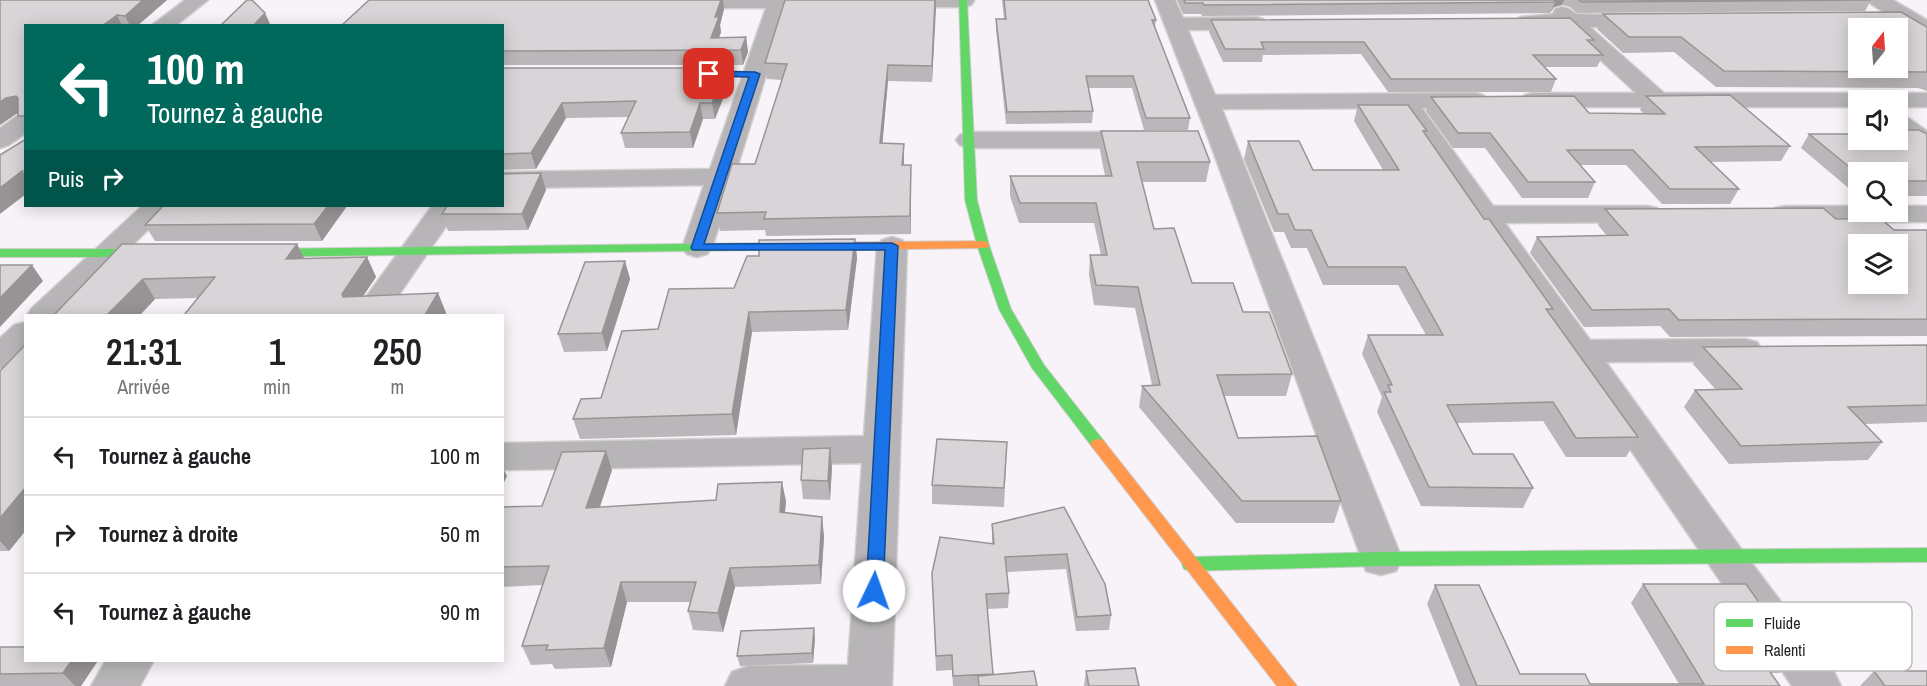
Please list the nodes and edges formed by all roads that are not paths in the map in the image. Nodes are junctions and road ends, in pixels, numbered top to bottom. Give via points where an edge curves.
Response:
1 (198, 0) edge
2 (1547, 0) edge
3 (778, 1) edge
4 (964, 1) edge
5 (661, 2) edge
6 (848, 2) edge
7 (871, 2) edge
8 (1876, 9) edge
9 (1170, 12) edge
10 (1663, 20) edge
11 (1510, 21) edge
12 (1570, 21) junction
13 (1271, 23) edge
14 (164, 24) edge
15 (1918, 24) edge
16 (1657, 99) junction
17 (1404, 100) junction
18 (1848, 100) edge
19 (1908, 100) edge
20 (1927, 100) edge
21 (1205, 102) junction
22 (16, 123) edge
23 (1908, 129) edge
24 (0, 140) edge
25 (969, 140) junction
26 (1164, 140) edge
27 (1927, 143) edge
28 (720, 177) junction
29 (504, 180) edge
30 (157, 207) edge
31 (445, 207) edge
32 (1675, 214) edge
33 (1759, 214) edge
34 (1927, 214) edge
35 (1484, 215) junction
36 (982, 245) junction
37 (892, 246) junction
38 (697, 248) junction
39 (413, 252) junction
40 (0, 253) edge
41 (107, 253) junction
42 (166, 253) edge
43 (248, 253) edge
44 (44, 314) edge
45 (370, 314) edge
46 (24, 334) edge
47 (1772, 350) edge
48 (1580, 351) junction
49 (0, 357) edge
50 (882, 449) junction
51 (504, 457) edge
52 (1927, 555) edge
53 (1725, 558) junction
54 (1381, 559) junction
55 (1190, 564) junction
56 (1757, 602) edge
57 (131, 662) edge
58 (1807, 671) edge
59 (114, 686) edge
60 (748, 686) edge
61 (869, 686) edge
62 (1288, 686) edge
63 (1818, 686) edge

1 - 14 street
2 - 12 street
3 - 5 street
3 - 6 street
3 - 28 street via 743,74
4 - 7 street
4 - 25 street
8 - 15 street
9 - 13 street
9 - 21 street
10 - 12 street
11 - 12 street
12 - 16 street
16 - 17 street
16 - 18 street
17 - 21 street
17 - 35 street
19 - 20 street
21 - 54 street via 1210,140
22 - 24 street
23 - 27 street
25 - 26 street
25 - 36 street via 971,200
28 - 29 street
28 - 38 street
30 - 41 street
31 - 39 street
32 - 35 street
33 - 34 street
35 - 48 street
36 - 37 street
36 - 55 street via 1005,309 1039,368
37 - 38 street
37 - 50 street
38 - 39 street
39 - 43 street
39 - 45 street
40 - 41 street
41 - 42 street
41 - 44 street
46 - 49 street
47 - 48 street
48 - 53 street
50 - 51 street
50 - 61 street
52 - 53 street
53 - 54 street
53 - 56 street
54 - 55 street
55 - 62 street
57 - 59 street
58 - 63 street
60 - 61 street

